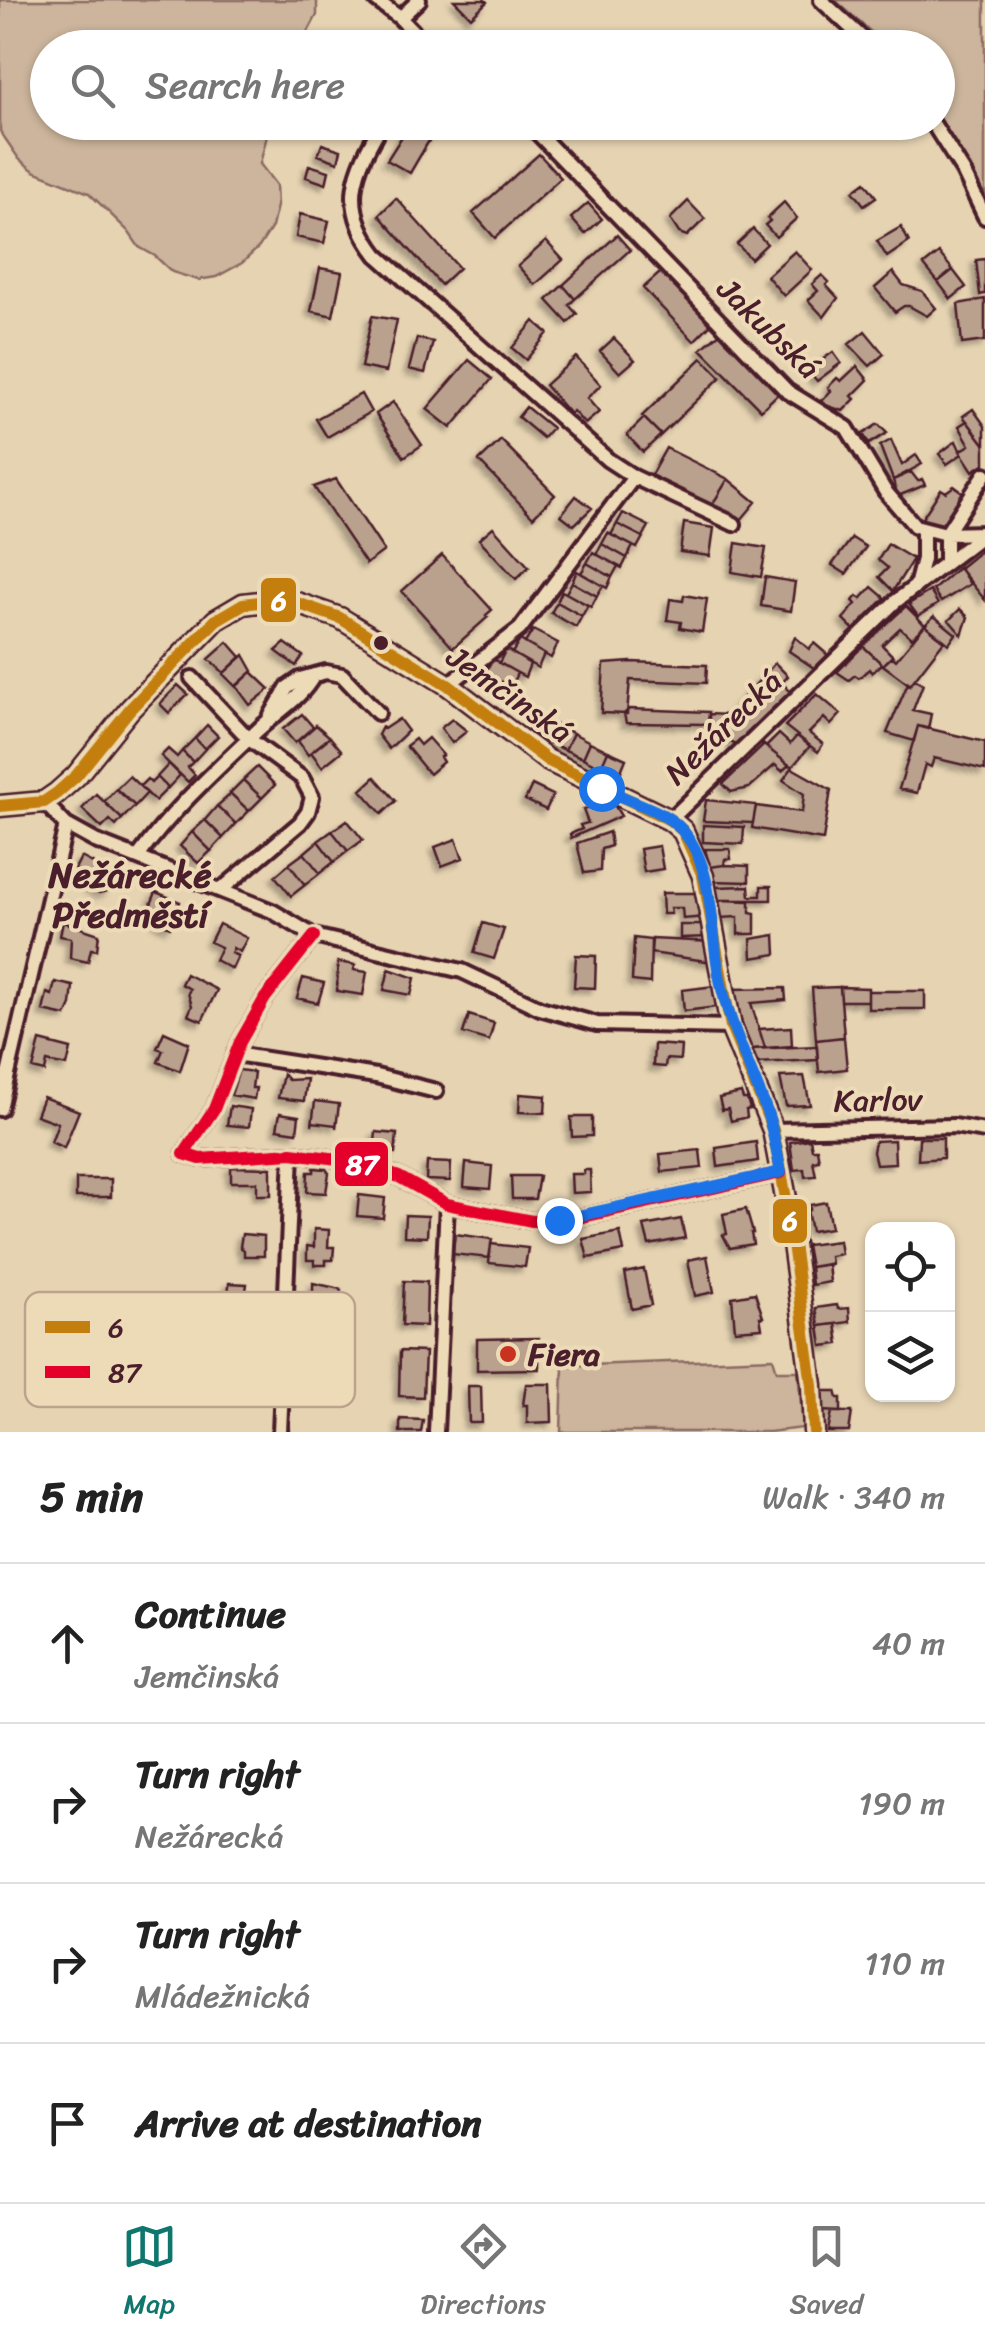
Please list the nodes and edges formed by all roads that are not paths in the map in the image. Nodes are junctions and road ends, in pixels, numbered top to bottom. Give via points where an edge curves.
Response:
1 (376, 0) edge
2 (418, 0) edge
3 (821, 0) edge
4 (400, 18) junction
5 (412, 30) edge
6 (854, 30) edge
7 (372, 140) edge
8 (543, 140) edge
9 (943, 140) edge
10 (985, 217) edge
11 (985, 474) edge
12 (634, 478) junction
13 (734, 524) dead end
14 (923, 530) junction
15 (985, 533) edge
16 (946, 534) junction
17 (946, 562) junction
18 (916, 586) junction
19 (192, 678) dead end
20 (448, 685) junction
21 (378, 713) dead end
22 (249, 739) junction
23 (44, 802) junction
24 (0, 806) edge
25 (670, 820) junction
26 (66, 825) junction
27 (138, 858) junction
28 (222, 890) junction
29 (314, 936) junction
30 (731, 1027) junction
31 (235, 1054) junction
32 (436, 1091) dead end
33 (0, 1110) edge
34 (772, 1130) junction
35 (985, 1131) edge
36 (292, 1152) junction
37 (781, 1172) junction
38 (446, 1204) junction
39 (286, 1292) edge
40 (281, 1407) edge
41 (280, 1432) edge
42 (436, 1432) edge
43 (814, 1432) edge

1 - 4 street
2 - 4 street
3 - 6 street
4 - 5 street
7 - 12 street via 353,190 356,219 377,256
8 - 14 street, Jakubská via 787,391 847,428 886,491
9 - 10 street
11 - 16 street
12 - 13 street
12 - 20 street via 520,629
14 - 16 street
14 - 18 street
15 - 16 street
15 - 17 street, Nežárecká
16 - 17 street
17 - 18 street, Nežárecká
18 - 25 street, Nežárecká
19 - 22 street
20 - 23 street, Jemčinská via 340,618 291,601 243,604 216,620 76,776
20 - 25 street, Jemčinská via 546,760
21 - 22 street via 342,675 314,676 297,700
22 - 27 street
22 - 28 street via 302,778 312,803 300,824
23 - 24 street
23 - 26 street
25 - 30 street, Nežárecká via 683,832 703,876
26 - 27 street
26 - 33 street
27 - 28 street
28 - 29 street
29 - 30 street via 462,971 540,1008 597,1024
29 - 31 street via 265,998
30 - 34 street, Nežárecká
31 - 32 street
31 - 36 street via 214,1109 184,1154 200,1159
34 - 35 street, Karlov
34 - 37 street, Nežárecká
36 - 38 street via 353,1161
36 - 39 street
37 - 38 street via 574,1219 532,1222
37 - 43 street, Nežárecká
38 - 42 street
40 - 41 street

